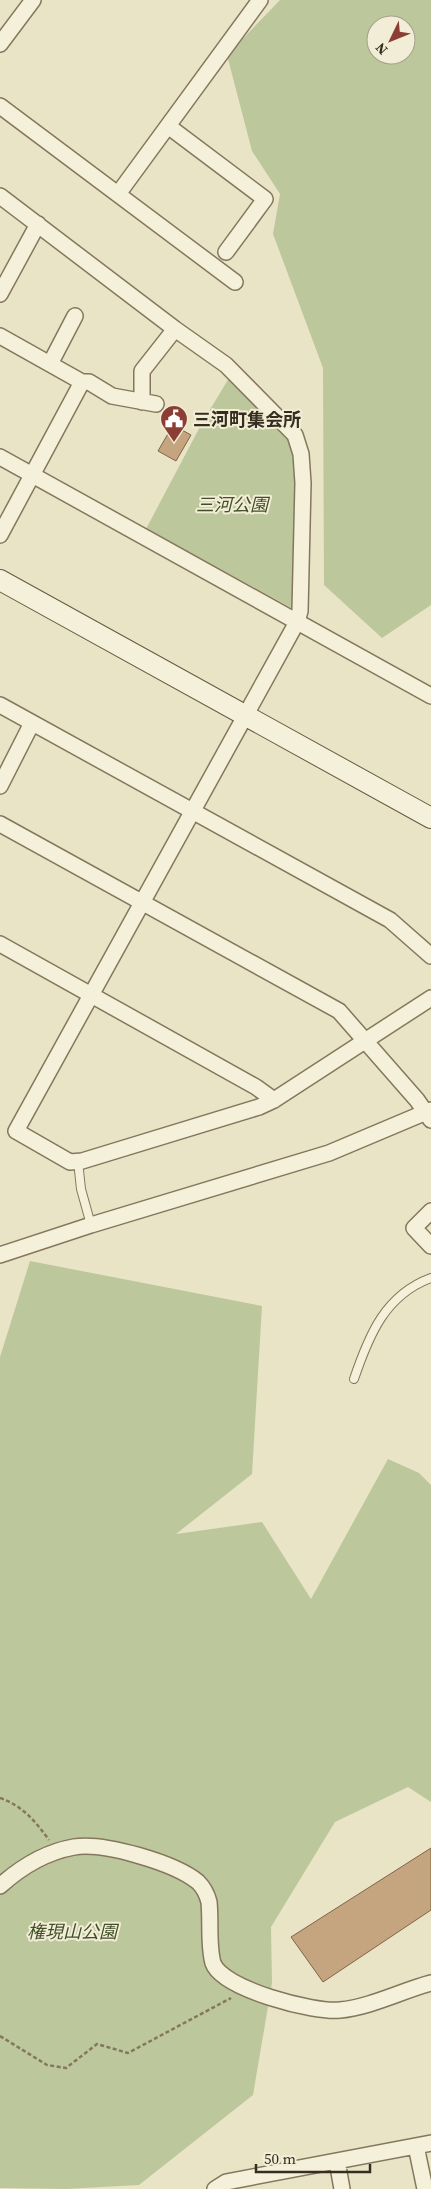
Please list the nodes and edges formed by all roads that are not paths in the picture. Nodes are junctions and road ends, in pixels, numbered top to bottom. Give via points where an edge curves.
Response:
1 (33, 0) edge
2 (260, 0) edge
3 (0, 44) edge
4 (0, 106) edge
5 (168, 126) junction
6 (118, 194) junction
7 (0, 196) edge
8 (38, 224) junction
9 (226, 252) dead end
10 (235, 282) dead end
11 (0, 294) edge
12 (75, 316) dead end
13 (175, 329) junction
14 (0, 336) edge
15 (50, 364) junction
16 (82, 382) junction
17 (0, 457) edge
18 (32, 475) junction
19 (0, 535) edge
20 (0, 580) edge
21 (297, 622) junction
22 (431, 696) edge
23 (0, 705) edge
24 (245, 716) junction
25 (32, 723) junction
26 (0, 786) edge
27 (192, 811) junction
28 (431, 818) edge
29 (0, 824) edge
30 (142, 903) junction
31 (0, 944) edge
32 (431, 956) edge
33 (91, 995) junction
34 (431, 998) edge
35 (365, 1041) junction
36 (274, 1100) junction
37 (429, 1114) edge
38 (78, 1161) junction
39 (431, 1211) edge
40 (90, 1225) junction
41 (431, 1246) edge
42 (0, 1255) edge
43 (431, 1278) edge
44 (354, 1378) dead end
45 (0, 1886) edge
46 (431, 1983) edge
47 (431, 2143) edge
48 (416, 2146) junction
49 (337, 2161) junction
50 (260, 2182) edge
51 (215, 2189) edge
52 (342, 2189) edge
53 (425, 2189) edge

1 - 3 street
2 - 5 street
4 - 6 street
5 - 6 street
5 - 9 street via 265,199
6 - 10 street
7 - 8 street
8 - 11 street
8 - 13 street
12 - 15 street
13 - 16 street via 142,371 149,403 112,396 89,382
13 - 21 street via 226,365 295,434 301,454 303,483 300,611
14 - 15 street
15 - 16 street
16 - 18 street
17 - 18 street
18 - 19 street
18 - 21 street
20 - 24 street
21 - 22 street
21 - 24 street
23 - 25 street
24 - 27 street
24 - 28 street
25 - 26 street
25 - 27 street
27 - 30 street
27 - 32 street via 390,920
29 - 30 street
30 - 33 street
30 - 35 street via 339,1011
31 - 33 street
33 - 36 street
33 - 38 street via 16,1131 70,1162
34 - 35 street
35 - 36 street
35 - 37 street
36 - 38 street
37 - 40 street via 329,1153
38 - 40 lane via 79,1181
39 - 41 street via 414,1228
40 - 42 street
43 - 44 lane via 402,1292 385,1313 365,1346
45 - 46 street via 23,1868 58,1852 86,1846 116,1848 198,1882 209,1902 213,1962 225,1979 248,1989 314,2010 340,2010
47 - 48 street
48 - 49 street
48 - 53 street
49 - 50 street
49 - 52 street
50 - 51 street via 226,2182

